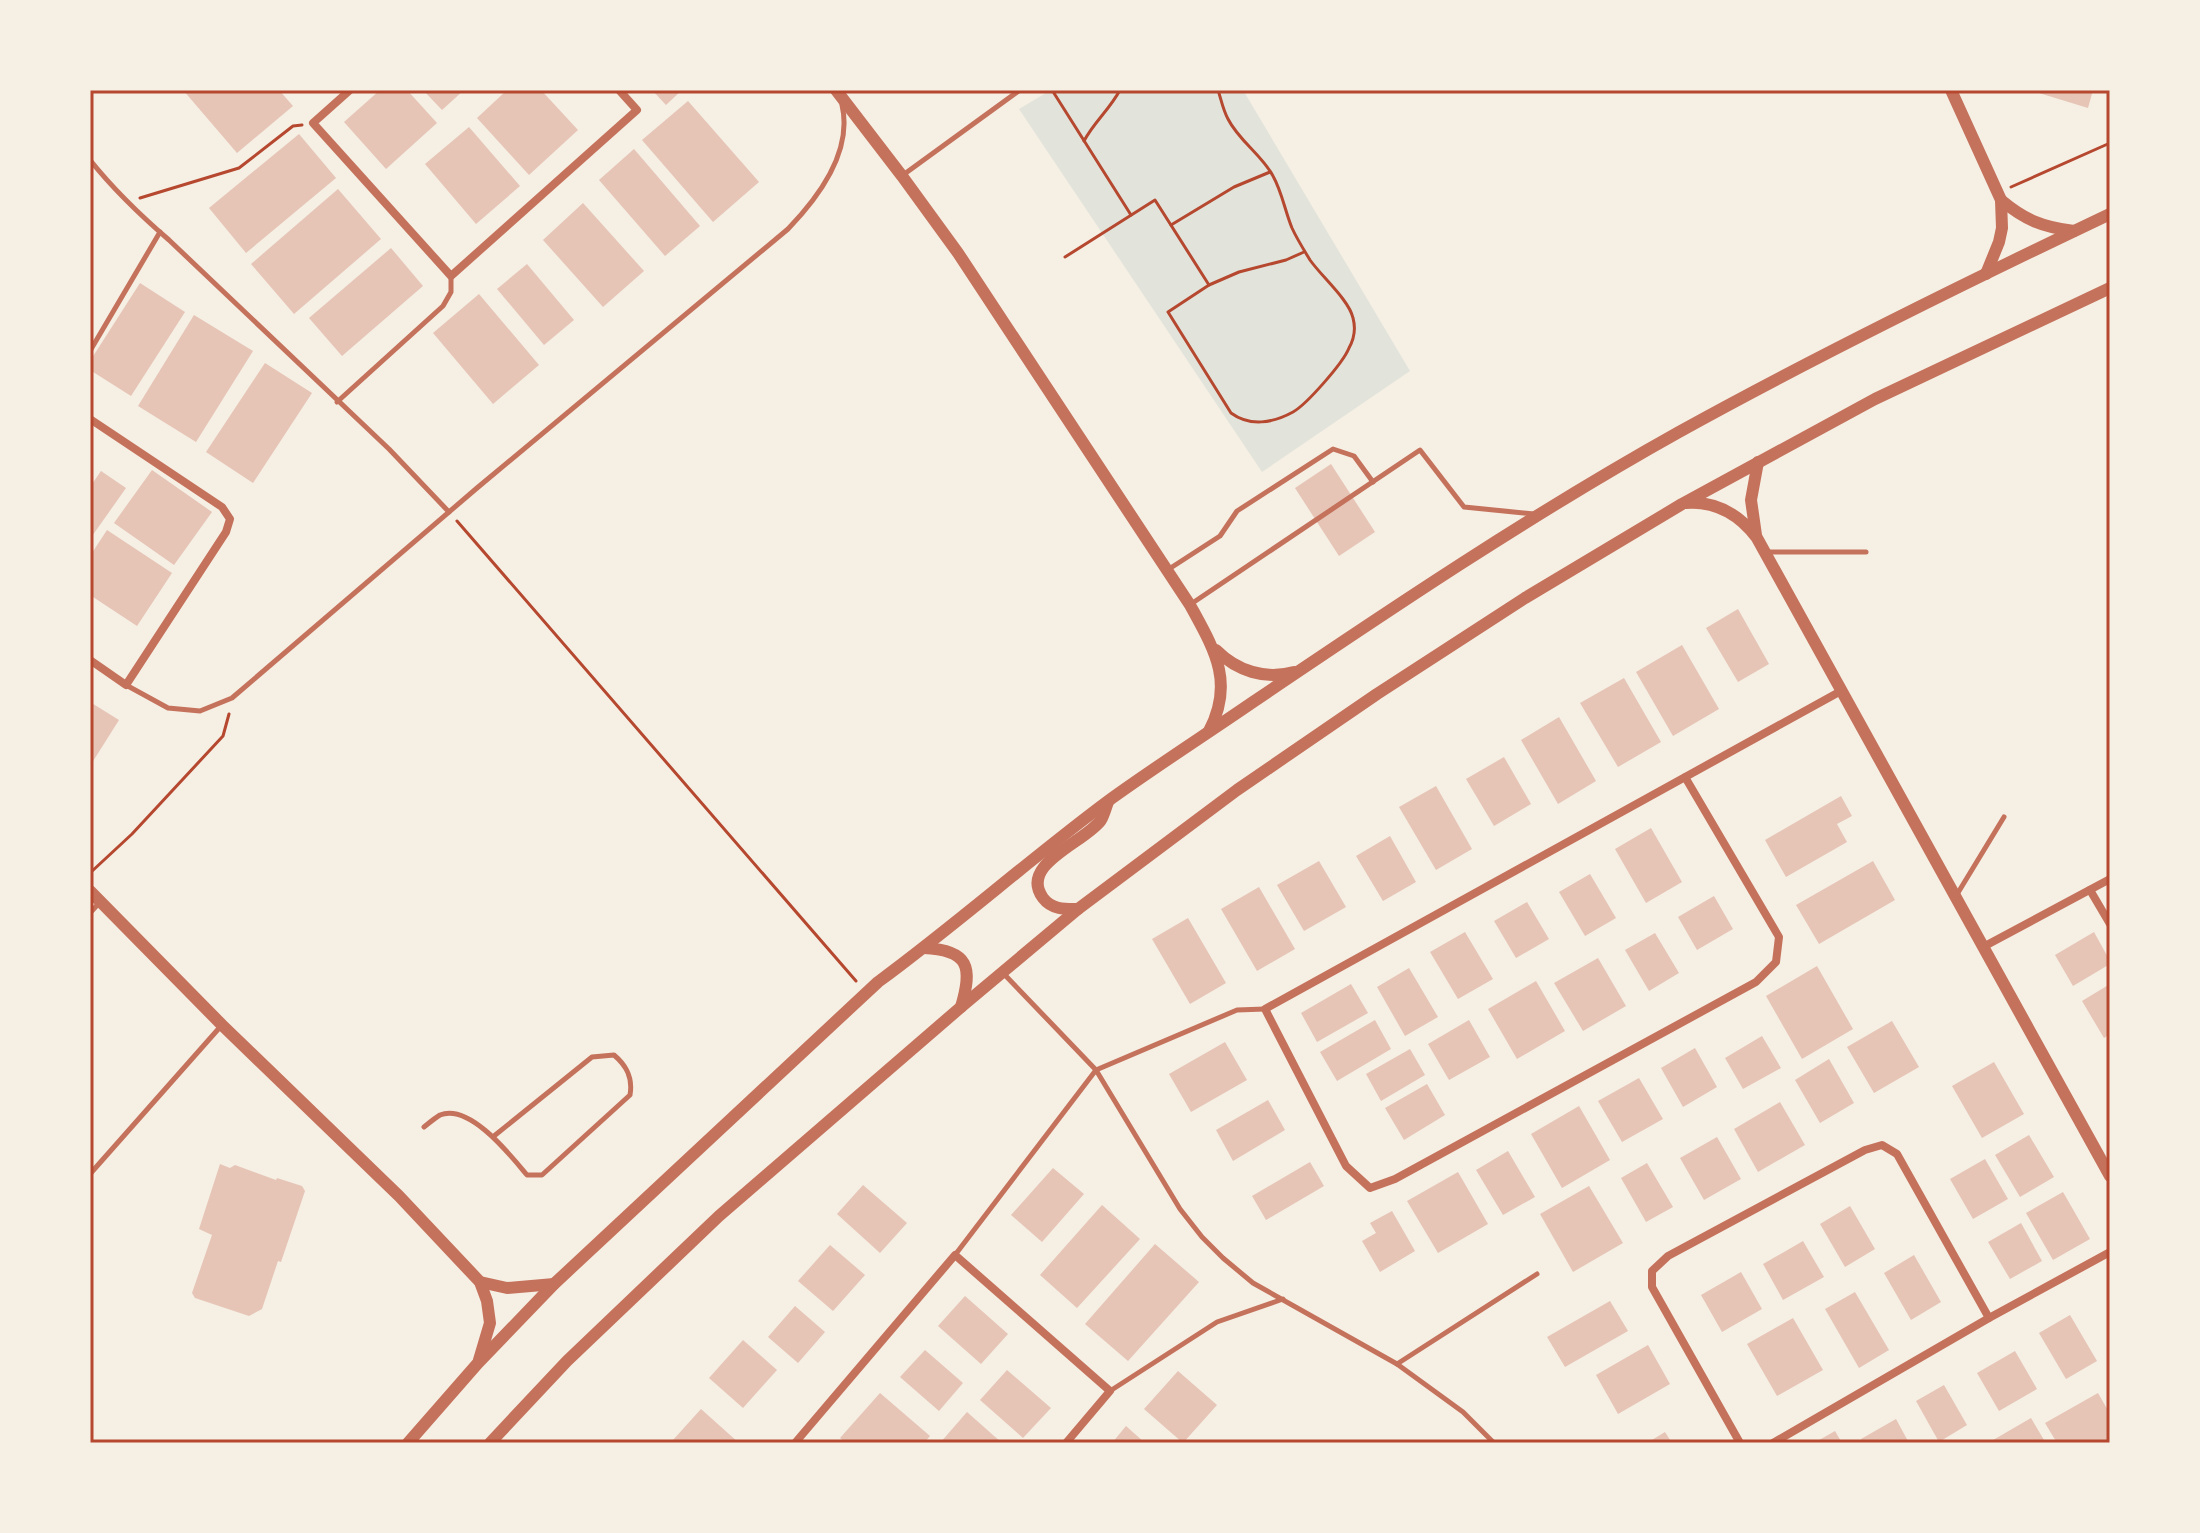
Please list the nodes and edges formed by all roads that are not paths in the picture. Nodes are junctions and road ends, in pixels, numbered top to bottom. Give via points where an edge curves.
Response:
1 (350, 90) edge
2 (619, 90) edge
3 (1020, 90) edge
4 (1951, 90) edge
5 (838, 93) edge
6 (90, 160) edge
7 (902, 176) junction
8 (2000, 196) junction
9 (2110, 214) edge
10 (2074, 231) junction
11 (160, 232) junction
12 (1986, 274) junction
13 (451, 276) junction
14 (2110, 288) edge
15 (90, 351) edge
16 (337, 402) junction
17 (90, 419) edge
18 (1758, 462) junction
19 (1373, 482) junction
20 (1682, 504) junction
21 (449, 512) junction
22 (1539, 514) junction
23 (1757, 538) junction
24 (1765, 552) junction
25 (1866, 552) dead end
26 (1168, 569) junction
27 (1190, 605) junction
28 (1213, 648) junction
29 (90, 660) edge
30 (1302, 669) junction
31 (126, 685) junction
32 (1841, 691) junction
33 (1207, 733) junction
34 (1685, 777) junction
35 (1108, 802) junction
36 (2004, 817) dead end
37 (2110, 879) edge
38 (2090, 890) junction
39 (90, 891) edge
40 (1955, 897) junction
41 (100, 901) junction
42 (1078, 909) junction
43 (90, 913) edge
44 (2110, 924) edge
45 (1983, 947) junction
46 (924, 948) junction
47 (1003, 972) junction
48 (961, 1007) junction
49 (1265, 1009) junction
50 (222, 1025) junction
51 (1096, 1070) junction
52 (424, 1127) dead end
53 (494, 1136) junction
54 (90, 1174) edge
55 (2110, 1176) edge
56 (2110, 1252) edge
57 (955, 1255) junction
58 (1537, 1274) dead end
59 (480, 1282) junction
60 (554, 1284) junction
61 (1283, 1299) junction
62 (1989, 1318) junction
63 (478, 1363) junction
64 (1397, 1364) junction
65 (1110, 1391) junction
66 (408, 1443) edge
67 (490, 1443) edge
68 (795, 1443) edge
69 (1066, 1443) edge
70 (1494, 1443) edge
71 (1740, 1443) edge
72 (1773, 1443) edge

1 - 13 street via 313,123
2 - 13 street via 637,110
3 - 7 lane
4 - 8 street
5 - 7 street
5 - 21 lane via 845,117 838,153 826,182 803,214
6 - 11 lane
7 - 26 street
8 - 10 street via 2033,222
8 - 12 street via 2002,228
9 - 10 street
10 - 12 street
11 - 15 lane
11 - 16 lane
12 - 22 street via 1796,369
13 - 16 lane via 451,292 443,306
14 - 18 street via 1875,399
16 - 21 lane
17 - 31 street via 222,507 230,519
18 - 20 street
18 - 23 street via 1751,500
19 - 22 lane via 1420,450 1464,507
19 - 26 lane via 1354,456 1333,449 1237,511 1220,536
19 - 27 lane
20 - 23 street via 1725,509
20 - 42 street via 1377,694
21 - 31 lane via 232,698 200,711 168,708
22 - 30 street
23 - 24 street
24 - 25 lane
24 - 32 street
26 - 27 street
27 - 28 street
28 - 30 street via 1235,665 1261,674
28 - 33 street via 1220,698
29 - 31 street
30 - 33 street
32 - 34 street
32 - 40 street
33 - 35 street
34 - 49 street
34 - 49 street via 1779,937 1776,962 1756,982 1370,1188 1346,1166
35 - 42 street via 1101,820 1044,866 1037,878 1047,903
35 - 46 street
36 - 40 lane
37 - 38 street
38 - 44 street
38 - 45 street
39 - 41 street
40 - 45 street
41 - 43 lane
41 - 50 street
42 - 47 street
45 - 55 street
46 - 48 street via 950,951 964,963 968,986
46 - 60 street via 867,993
47 - 48 street
47 - 51 lane
48 - 67 street via 719,1216 567,1361
49 - 51 lane via 1237,1010
50 - 54 lane
50 - 59 street
51 - 57 lane
51 - 61 lane via 1196,1230 1253,1283
52 - 53 lane via 442,1114 459,1115
53 - 53 lane via 527,1175 542,1175 630,1095 632,1084 623,1062 614,1055 592,1057
56 - 62 street
57 - 65 street
57 - 68 street
58 - 64 lane
59 - 60 street via 507,1288
59 - 63 street via 490,1323
60 - 63 street
61 - 64 lane
61 - 65 lane via 1217,1322
62 - 71 street via 1897,1154 1882,1145 1865,1150 1668,1256 1652,1271 1652,1287
62 - 72 street
63 - 66 street
64 - 70 lane via 1463,1412
65 - 69 street

